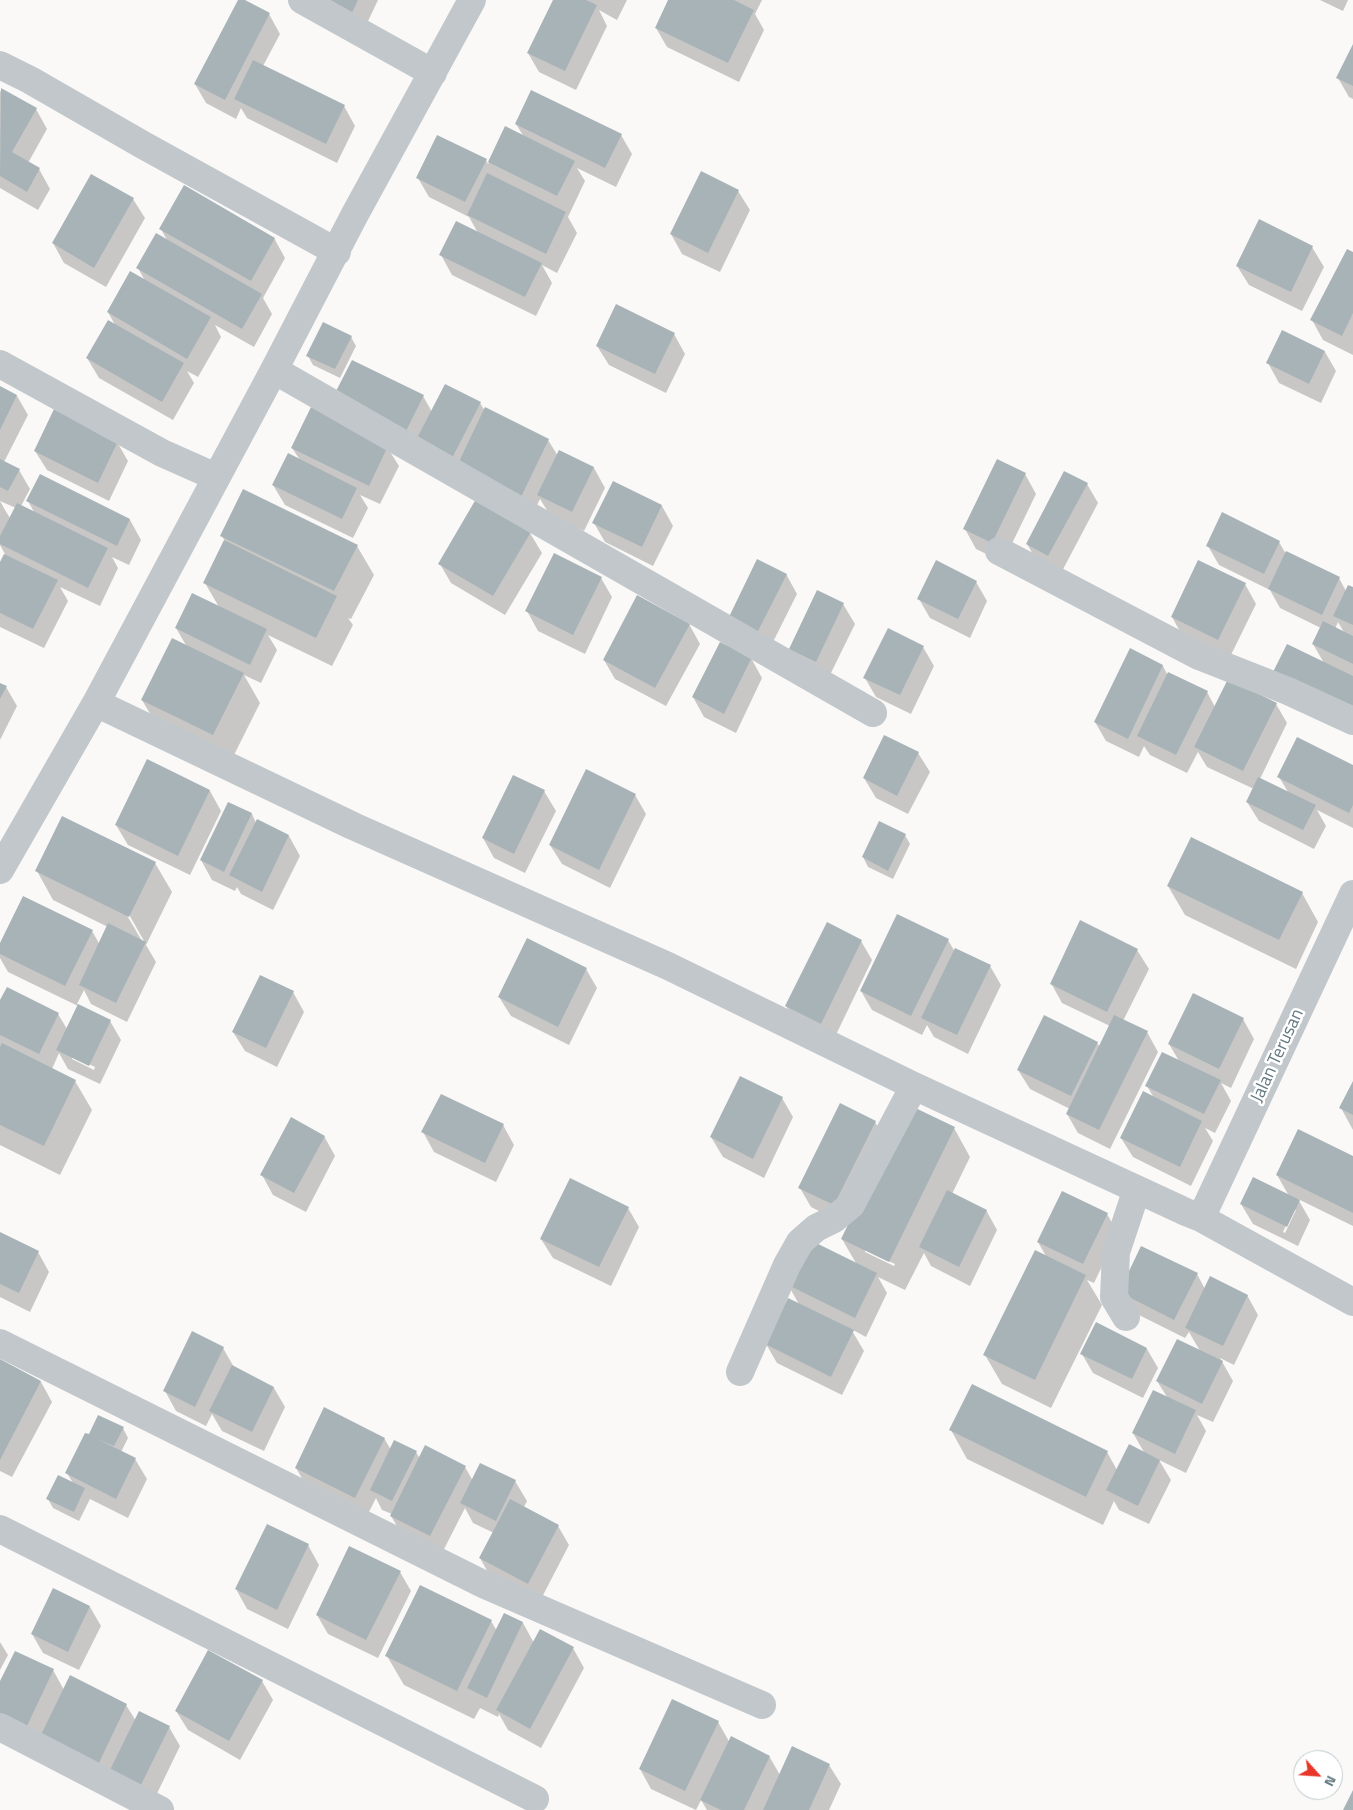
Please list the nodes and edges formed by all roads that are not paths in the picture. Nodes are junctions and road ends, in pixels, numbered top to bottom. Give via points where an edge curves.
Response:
1 (302, 0) edge
2 (472, 0) edge
3 (0, 65) edge
4 (433, 74) junction
5 (337, 252) junction
6 (0, 364) edge
7 (274, 370) junction
8 (216, 477) junction
9 (999, 551) dead end
10 (96, 703) junction
11 (873, 713) dead end
12 (1353, 720) edge
13 (0, 870) edge
14 (1353, 894) edge
15 (914, 1086) junction
16 (1137, 1188) junction
17 (1201, 1218) junction
18 (1353, 1302) edge
19 (1126, 1318) dead end
20 (0, 1343) edge
21 (740, 1372) dead end
22 (0, 1529) edge
23 (762, 1705) dead end
24 (0, 1727) edge
25 (536, 1798) dead end
26 (160, 1810) edge

1 - 4 street
2 - 4 street
3 - 5 street
4 - 5 street
5 - 7 street
6 - 8 street via 154,450
7 - 8 street
7 - 11 street
8 - 10 street
9 - 12 street via 1200,656
10 - 13 street
10 - 15 street via 352,826 668,966
14 - 17 street, Jalan Terusan
15 - 16 street
15 - 21 street via 851,1205 800,1242
16 - 17 street
16 - 19 street via 1116,1252 1114,1297
17 - 18 street
20 - 23 street via 484,1585
22 - 25 street
24 - 26 street

